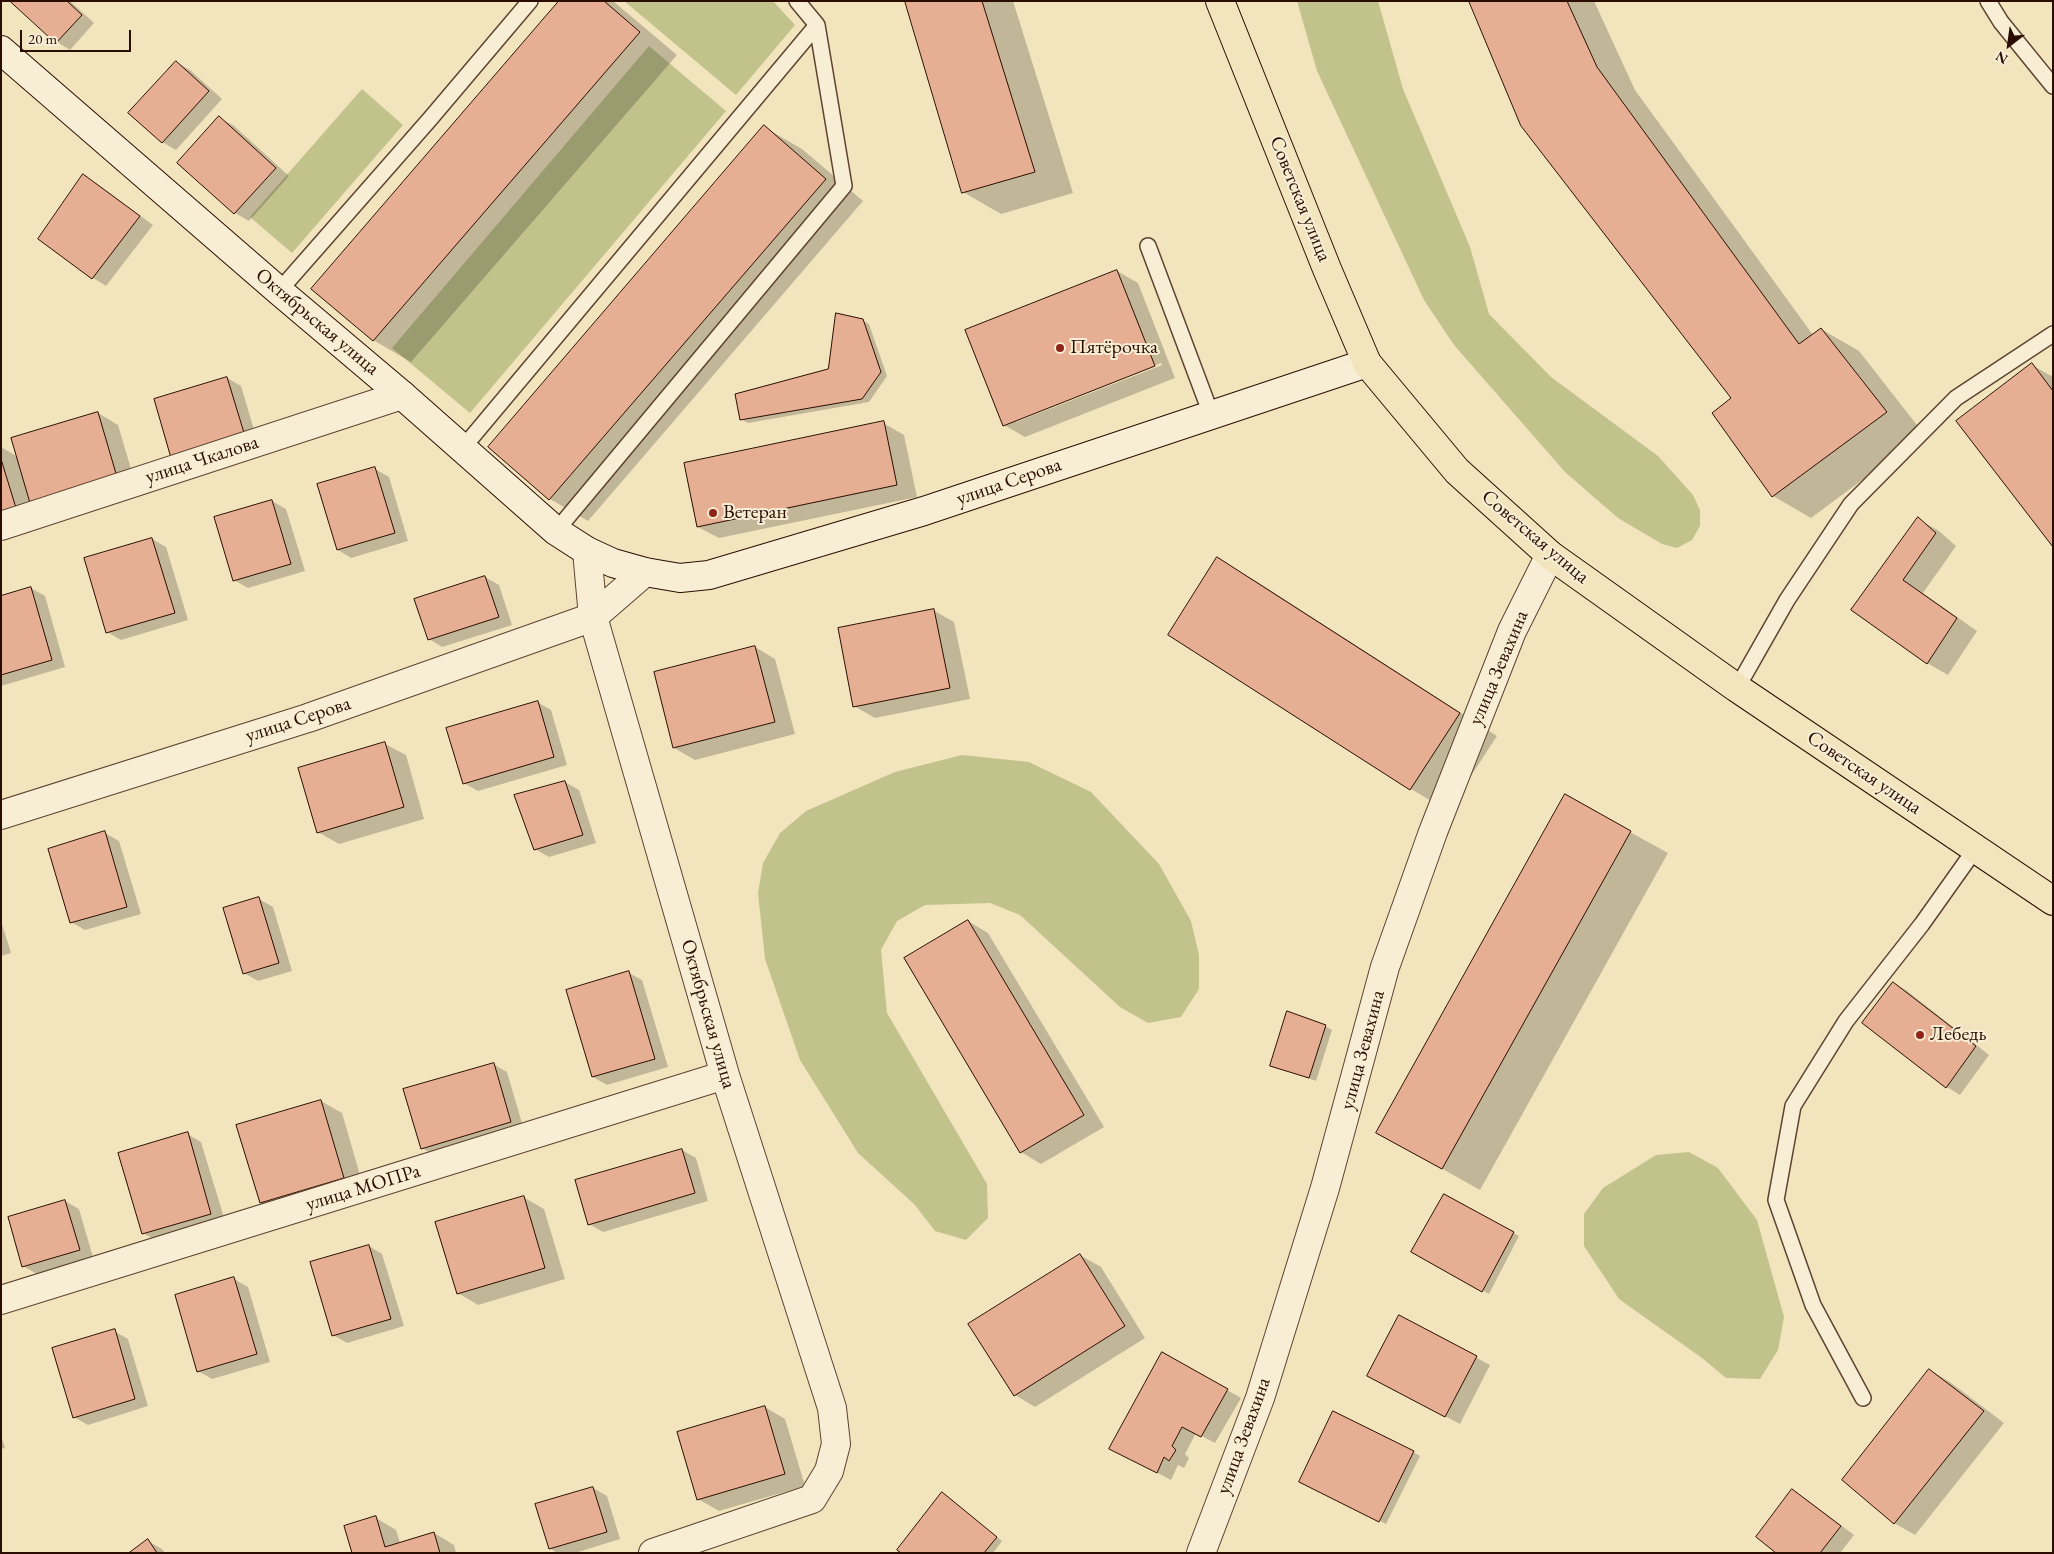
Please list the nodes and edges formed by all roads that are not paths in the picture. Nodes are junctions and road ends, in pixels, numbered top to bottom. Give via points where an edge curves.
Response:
1 (530, 1) edge
2 (797, 1) edge
3 (1220, 1) edge
4 (1988, 1) edge
5 (817, 25) junction
6 (1, 50) edge
7 (2053, 86) edge
8 (1148, 246) dead end
9 (279, 291) junction
10 (2053, 334) edge
11 (1368, 363) junction
12 (402, 395) junction
13 (1212, 414) junction
14 (462, 449) junction
15 (1, 526) edge
16 (556, 531) junction
17 (587, 552) junction
18 (1550, 556) junction
19 (645, 572) junction
20 (593, 617) junction
21 (1737, 688) junction
22 (1, 815) edge
23 (1976, 848) junction
24 (2053, 901) edge
25 (725, 1075) junction
26 (1, 1300) edge
27 (1863, 1398) dead end
28 (653, 1553) edge
29 (1201, 1553) edge

1 - 9 lane
2 - 5 lane
3 - 11 main road, Советская улица
4 - 7 lane
5 - 14 lane
5 - 16 lane via 844,186
6 - 9 street, Октябрьская улица
8 - 13 lane
9 - 12 street, Октябрьская улица
10 - 21 lane via 1956,398 1851,504 1787,600
11 - 13 street, улица Серова
11 - 18 main road, Советская улица via 1457,471
12 - 14 street, Октябрьская улица
12 - 15 street, улица Чкалова
13 - 19 street, улица Серова via 924,511 709,575 680,578
14 - 16 street, Октябрьская улица
16 - 17 street, Октябрьская улица
17 - 19 street, Октябрьская улица
17 - 20 street, Октябрьская улица
18 - 21 main road, Советская улица
18 - 29 street, улица Зевахина via 1512,631 1433,832 1392,949 1325,1188 1266,1379
19 - 20 street
20 - 22 street, улица Серова via 308,718
20 - 25 street, Октябрьская улица
21 - 23 main road, Советская улица
23 - 24 main road, Советская улица
23 - 27 lane via 1846,1021 1793,1106 1776,1200 1813,1305
25 - 26 street, улица МОПРа
25 - 28 street, Октябрьская улица via 832,1408 836,1444 829,1471 812,1499

